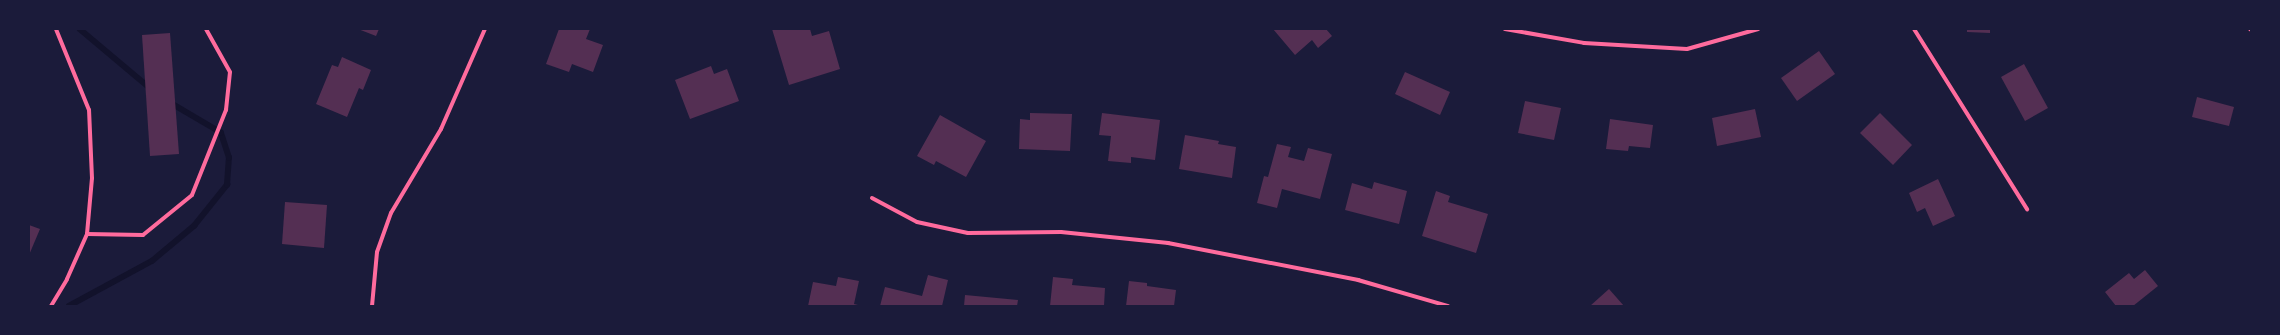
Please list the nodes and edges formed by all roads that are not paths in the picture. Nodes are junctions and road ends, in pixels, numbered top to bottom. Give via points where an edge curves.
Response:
1 (56, 29) edge
2 (206, 29) edge
3 (485, 29) edge
4 (1505, 29) edge
5 (1758, 29) edge
6 (1914, 29) edge
7 (872, 198) dead end
8 (2027, 209) dead end
9 (87, 234) junction
10 (51, 306) edge
11 (372, 306) edge
12 (1448, 306) edge

1 - 9 street via 89,110 92,178
2 - 9 street via 230,72 226,110 192,195 143,234
3 - 11 street via 441,129 391,213 377,252
4 - 5 street via 1584,44 1687,49
6 - 8 street
7 - 12 street via 916,222 968,233 1060,232 1168,243 1358,280
9 - 10 street via 67,280

